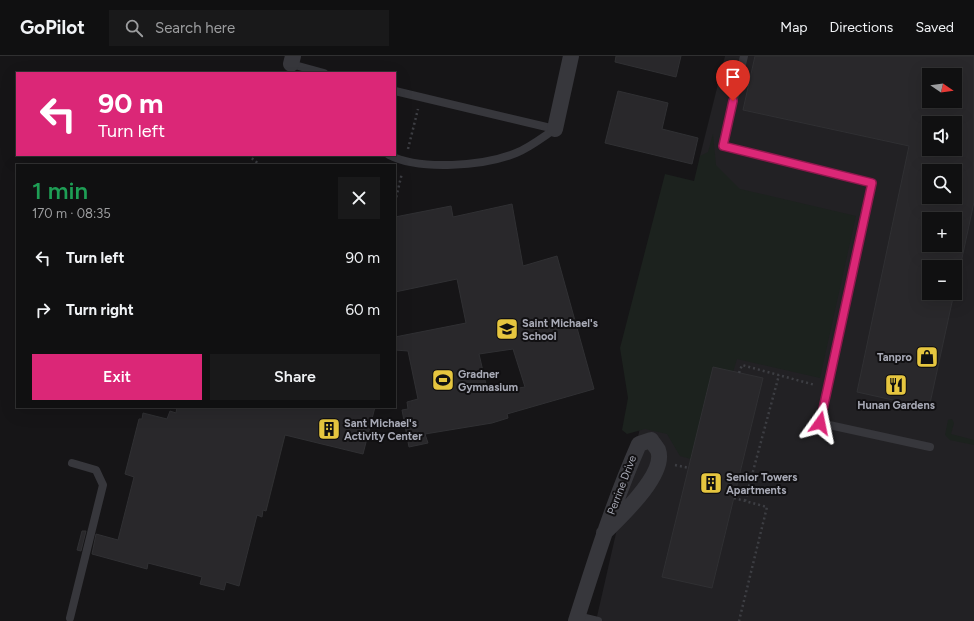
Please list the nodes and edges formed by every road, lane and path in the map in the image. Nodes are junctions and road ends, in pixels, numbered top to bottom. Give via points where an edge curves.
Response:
1 (571, 56) edge
2 (744, 56) edge
3 (293, 64) edge
4 (321, 72) edge
5 (396, 91) edge
6 (555, 129) junction
7 (249, 156) edge
8 (392, 156) edge
9 (259, 164) edge
10 (739, 373) dead end
11 (779, 375) junction
12 (828, 388) junction
13 (930, 447) dead end
14 (72, 463) dead end
15 (734, 498) dead end
16 (745, 501) junction
17 (604, 532) junction
18 (70, 618) dead end
19 (576, 619) edge
20 (598, 621) edge
21 (739, 621) edge

1 - 6 street
2 - 12 lane via 723,146 872,183
3 - 4 lane
5 - 6 lane
6 - 8 lane via 516,153 469,165 420,164
7 - 9 path
10 - 11 path via 742,365
11 - 12 path
11 - 16 path
12 - 13 lane via 820,423
14 - 18 lane via 96,470 103,485
15 - 16 path
16 - 21 path via 767,507
17 - 17 street, Perrine Drive via 634,503 656,472 658,451 651,440 639,444
17 - 19 street, Perrine Drive
19 - 20 lane

